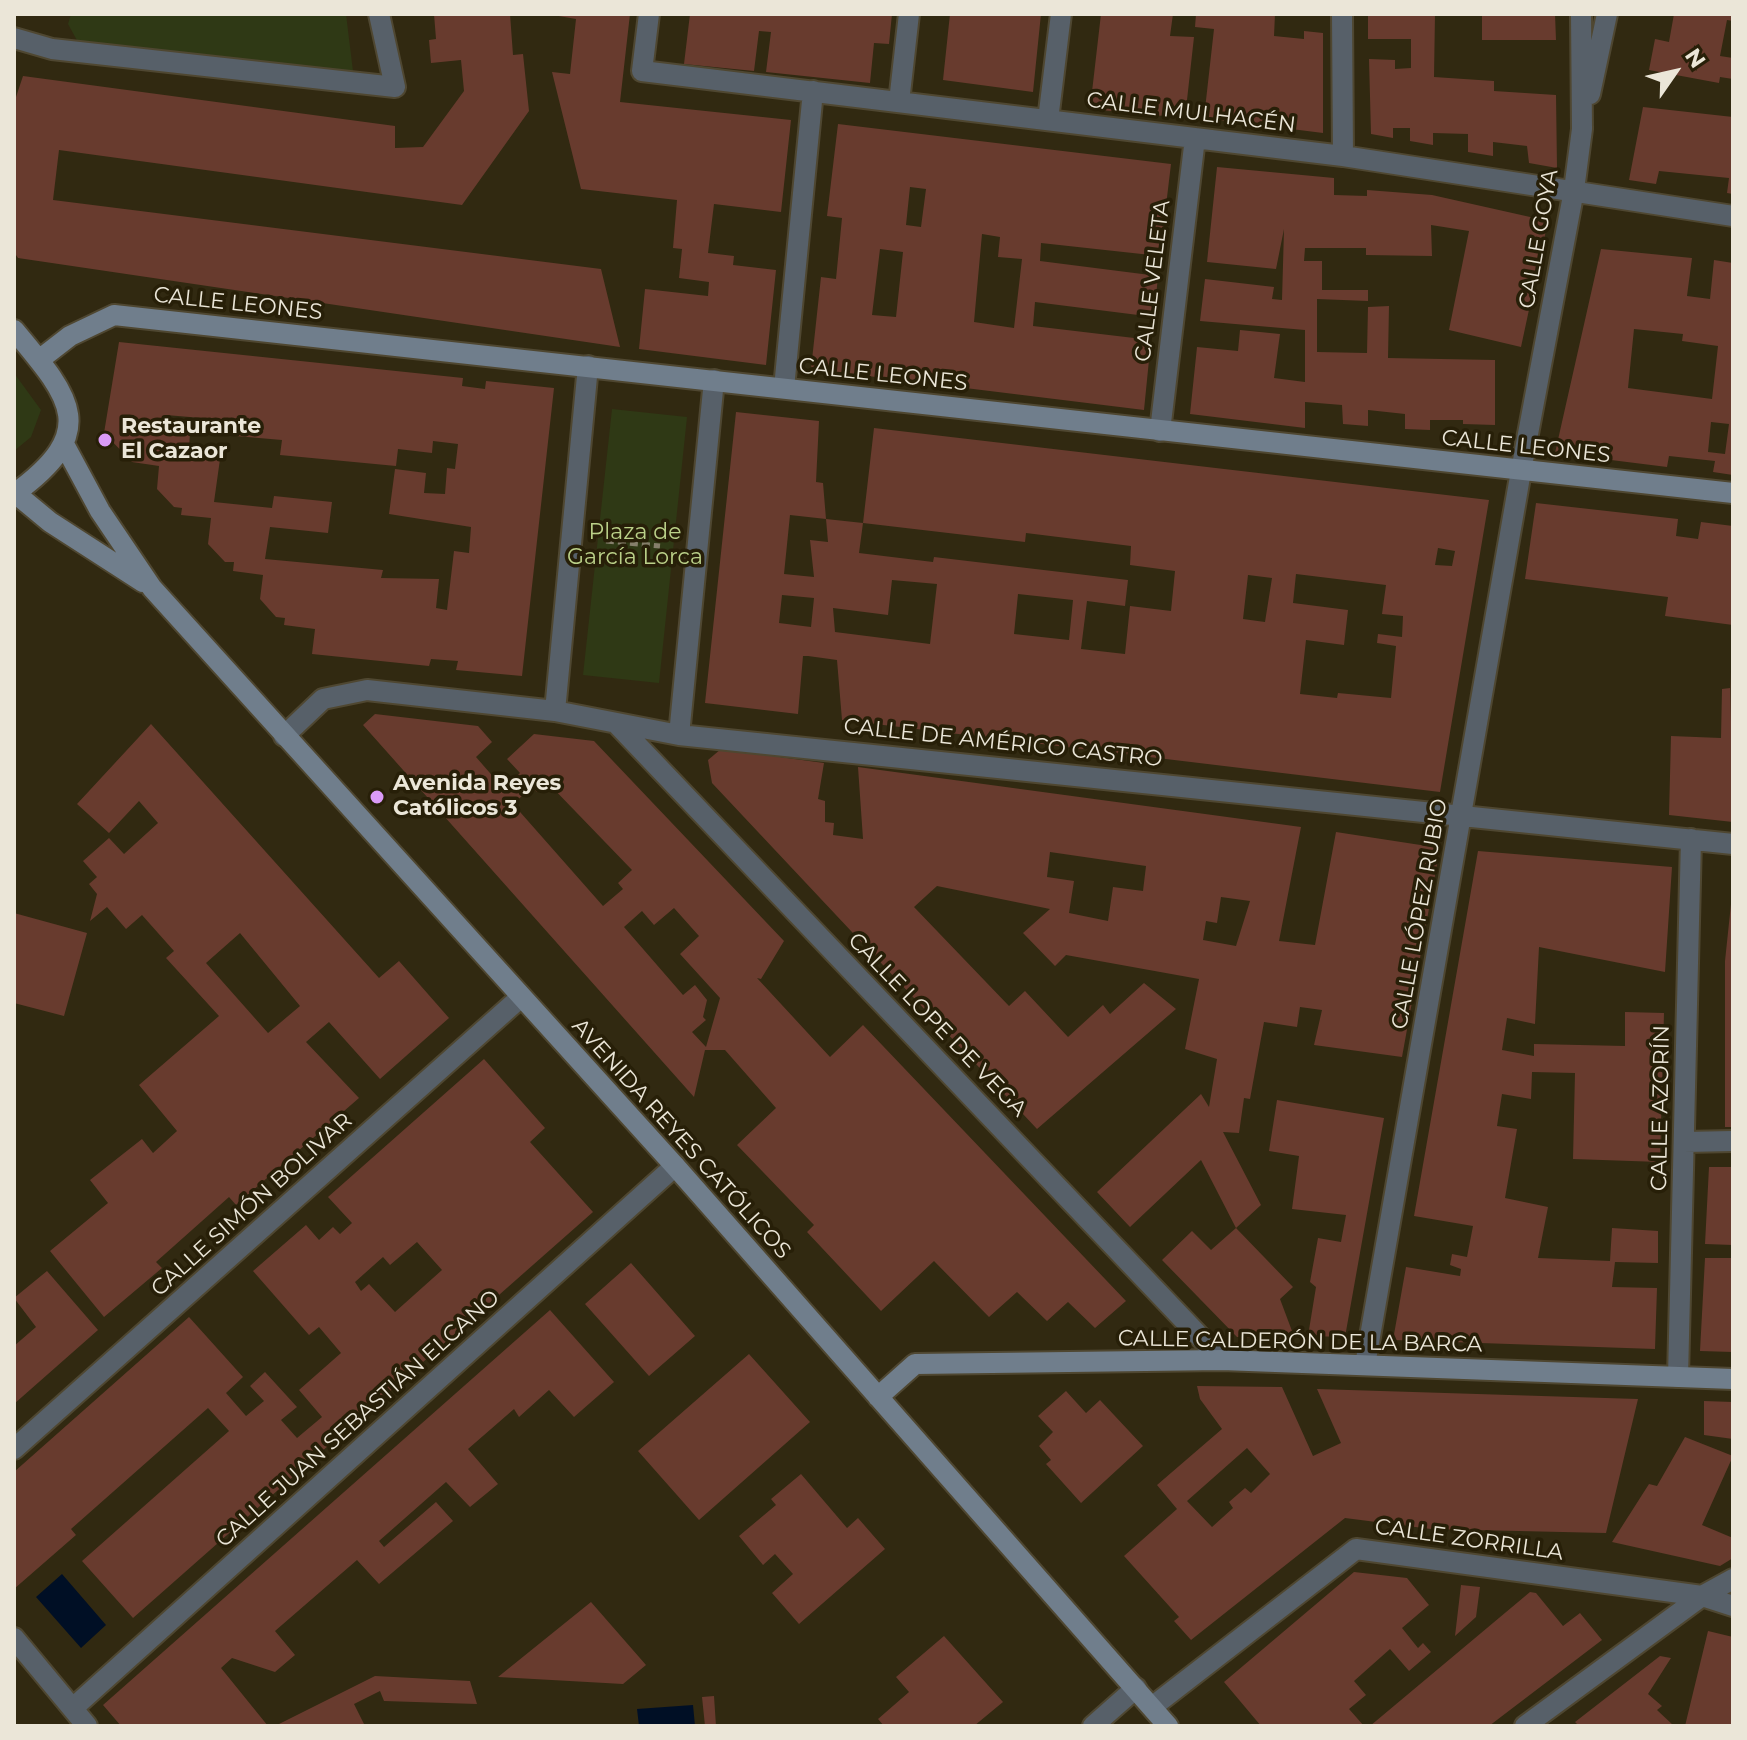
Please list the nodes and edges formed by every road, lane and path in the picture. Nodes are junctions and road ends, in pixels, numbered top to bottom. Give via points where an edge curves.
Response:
1 (379, 14) edge
2 (649, 14) edge
3 (909, 14) edge
4 (1061, 14) edge
5 (1342, 14) edge
6 (1581, 14) edge
7 (1607, 14) edge
8 (14, 38) edge
9 (813, 91) junction
10 (899, 102) junction
11 (1048, 120) junction
12 (1582, 129) junction
13 (1195, 138) junction
14 (1343, 156) junction
15 (1574, 190) junction
16 (1733, 216) edge
17 (14, 330) edge
18 (39, 360) junction
19 (588, 366) junction
20 (714, 380) junction
21 (784, 388) junction
22 (1160, 431) junction
23 (65, 446) junction
24 (1521, 471) junction
25 (1733, 493) edge
26 (14, 494) edge
27 (572, 538) junction
28 (697, 550) junction
29 (152, 588) junction
30 (555, 711) junction
31 (617, 724) junction
32 (679, 735) junction
33 (284, 736) junction
34 (1462, 814) junction
35 (1691, 839) junction
36 (1733, 844) edge
37 (521, 997) junction
38 (1733, 1141) edge
39 (1684, 1142) junction
40 (675, 1166) junction
41 (1222, 1360) junction
42 (1365, 1365) junction
43 (1678, 1377) junction
44 (1733, 1379) edge
45 (878, 1397) junction
46 (14, 1449) edge
47 (1733, 1579) edge
48 (1702, 1596) junction
49 (1733, 1606) edge
50 (14, 1638) edge
51 (1136, 1688) junction
52 (1152, 1707) junction
53 (73, 1708) junction
54 (1538, 1723) edge
55 (87, 1726) edge
56 (1093, 1726) edge
57 (1168, 1726) edge

1 - 8 street via 395,87 52,49
2 - 9 street, CALLE MULHACÉN via 642,71
3 - 10 street
4 - 11 street
5 - 14 street
6 - 12 street, CALLE GOYA
7 - 12 street
9 - 10 street, CALLE MULHACÉN
9 - 21 street
10 - 11 street, CALLE MULHACÉN
11 - 13 street, CALLE MULHACÉN
12 - 15 street, CALLE GOYA
13 - 14 street, CALLE MULHACÉN
13 - 22 street, CALLE VELETA
14 - 15 street, CALLE MULHACÉN
15 - 16 street, CALLE MULHACÉN
15 - 24 street, CALLE GOYA
17 - 18 street
18 - 19 street, CALLE LEONES via 70,336 114,315
18 - 23 street via 61,387 68,416
19 - 20 street, CALLE LEONES
19 - 27 street
20 - 21 street, CALLE LEONES
20 - 28 street
21 - 22 street, CALLE LEONES
22 - 24 street, CALLE LEONES
23 - 26 street
23 - 29 street, AVENIDA REYES CATÓLICOS via 100,511
24 - 25 street, CALLE LEONES
24 - 34 street, CALLE LÓPEZ RUBIO
26 - 29 street, AVENIDA REYES CATÓLICOS
27 - 28 path
27 - 30 street
28 - 32 street
29 - 33 street, AVENIDA REYES CATÓLICOS
30 - 31 street, CALLE DE AMÉRICO CASTRO
30 - 33 street, CALLE DE AMÉRICO CASTRO via 367,690 323,699
31 - 32 street, CALLE DE AMÉRICO CASTRO
31 - 41 street, CALLE LOPE DE VEGA
32 - 34 street, CALLE DE AMÉRICO CASTRO
33 - 37 street, AVENIDA REYES CATÓLICOS
34 - 35 street, CALLE DE AMÉRICO CASTRO
34 - 42 street, CALLE LÓPEZ RUBIO
35 - 36 street, CALLE DE AMÉRICO CASTRO
35 - 39 street, CALLE AZORÍN
37 - 40 street, AVENIDA REYES CATÓLICOS
37 - 46 street, CALLE SIMÓN BOLIVAR
38 - 39 street
39 - 43 street, CALLE AZORÍN
40 - 45 street, AVENIDA REYES CATÓLICOS
40 - 53 street, CALLE JUAN SEBASTIÁN ELCANO
41 - 42 street, CALLE CALDERÓN DE LA BARCA
41 - 45 street, CALLE CALDERÓN DE LA BARCA via 915,1364
42 - 43 street, CALLE CALDERÓN DE LA BARCA
43 - 44 street, CALLE CALDERÓN DE LA BARCA
45 - 51 street, AVENIDA REYES CATÓLICOS
47 - 48 street
48 - 49 street, CALLE ZORRILLA
48 - 52 street, CALLE ZORRILLA via 1356,1549
48 - 54 street
50 - 53 street
51 - 52 street, AVENIDA REYES CATÓLICOS
51 - 56 street
52 - 57 street, AVENIDA REYES CATÓLICOS
53 - 55 street

